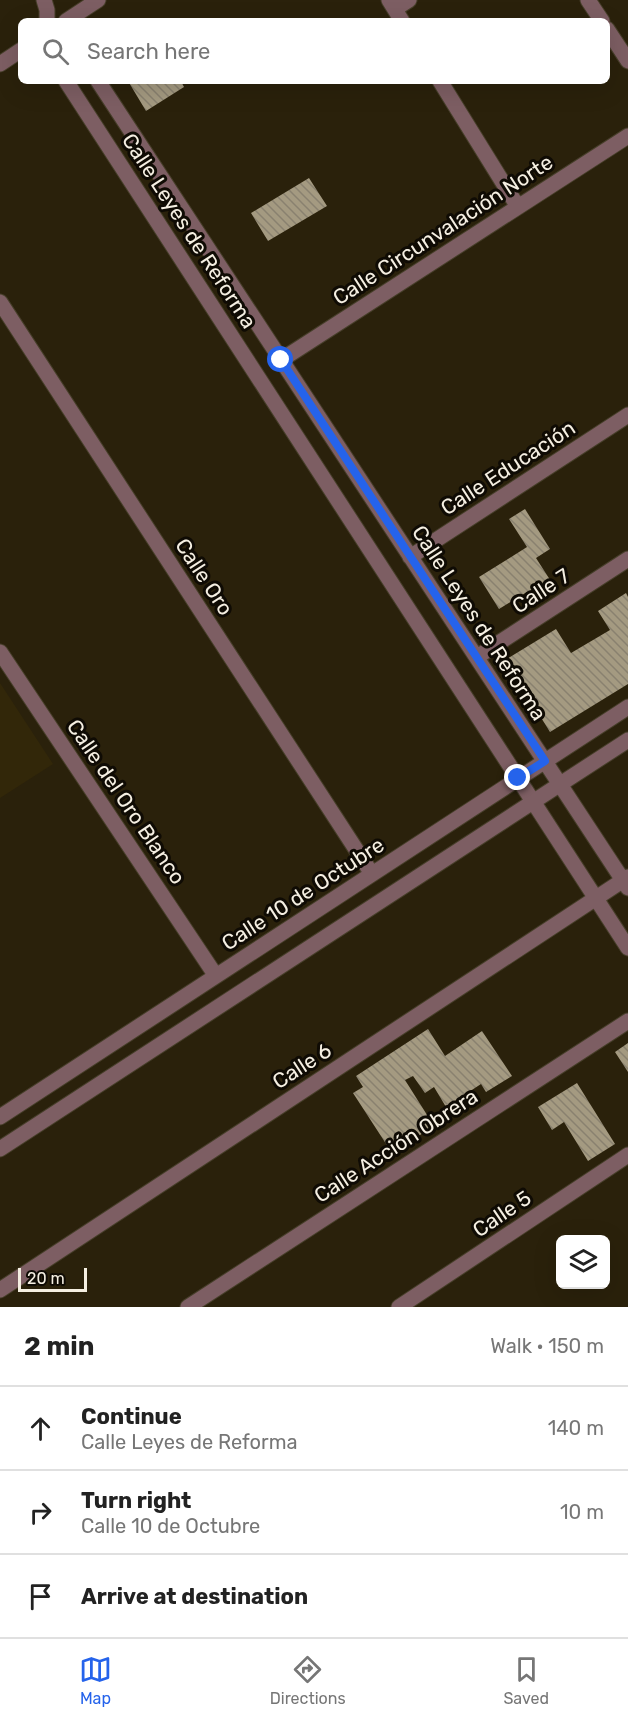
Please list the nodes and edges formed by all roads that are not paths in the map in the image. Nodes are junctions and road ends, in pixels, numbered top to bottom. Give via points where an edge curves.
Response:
1 (98, 0) edge
2 (409, 0) edge
3 (588, 0) edge
4 (396, 10) edge
5 (71, 18) edge
6 (600, 18) edge
7 (610, 34) edge
8 (18, 52) edge
9 (628, 61) edge
10 (0, 64) edge
11 (68, 84) edge
12 (100, 84) edge
13 (442, 84) edge
14 (628, 136) edge
15 (518, 207) junction
16 (0, 302) edge
17 (281, 360) junction
18 (628, 415) edge
19 (410, 557) junction
20 (628, 559) edge
21 (0, 652) edge
22 (477, 657) junction
23 (628, 707) edge
24 (628, 740) edge
25 (545, 761) junction
26 (518, 778) junction
27 (560, 784) junction
28 (533, 802) junction
29 (372, 874) junction
30 (626, 882) edge
31 (596, 898) junction
32 (628, 948) edge
33 (216, 976) junction
34 (628, 1021) edge
35 (0, 1117) edge
36 (0, 1149) edge
37 (628, 1155) edge
38 (0, 1290) edge
39 (188, 1307) edge
40 (399, 1307) edge

1 - 5 street
2 - 4 street
3 - 6 street
7 - 9 street
8 - 10 street
11 - 26 street, Calle Leyes de Reforma
12 - 17 street, Calle Leyes de Reforma
13 - 15 street
14 - 15 street, Calle Circunvalación Norte
15 - 17 street, Calle Circunvalación Norte
16 - 29 street, Calle Oro
17 - 19 street, Calle Leyes de Reforma
18 - 19 street, Calle Educación
19 - 22 street, Calle Leyes de Reforma
20 - 22 street, Calle 7
21 - 33 street, Calle del Oro Blanco
22 - 25 street, Calle Leyes de Reforma
23 - 25 street, Calle 10 de Octubre
24 - 27 street
25 - 26 street, Calle 10 de Octubre
25 - 27 street, Calle Leyes de Reforma
26 - 28 street, Calle Leyes de Reforma
26 - 29 street, Calle 10 de Octubre
27 - 28 street
27 - 30 street, Calle Leyes de Reforma
28 - 31 street, Calle Leyes de Reforma
28 - 36 street
29 - 33 street, Calle 10 de Octubre
30 - 31 street, Calle 6
31 - 32 street, Calle Leyes de Reforma
31 - 38 street, Calle 6
33 - 35 street, Calle 10 de Octubre
34 - 39 street, Calle Acción Obrera
37 - 40 street, Calle 5

